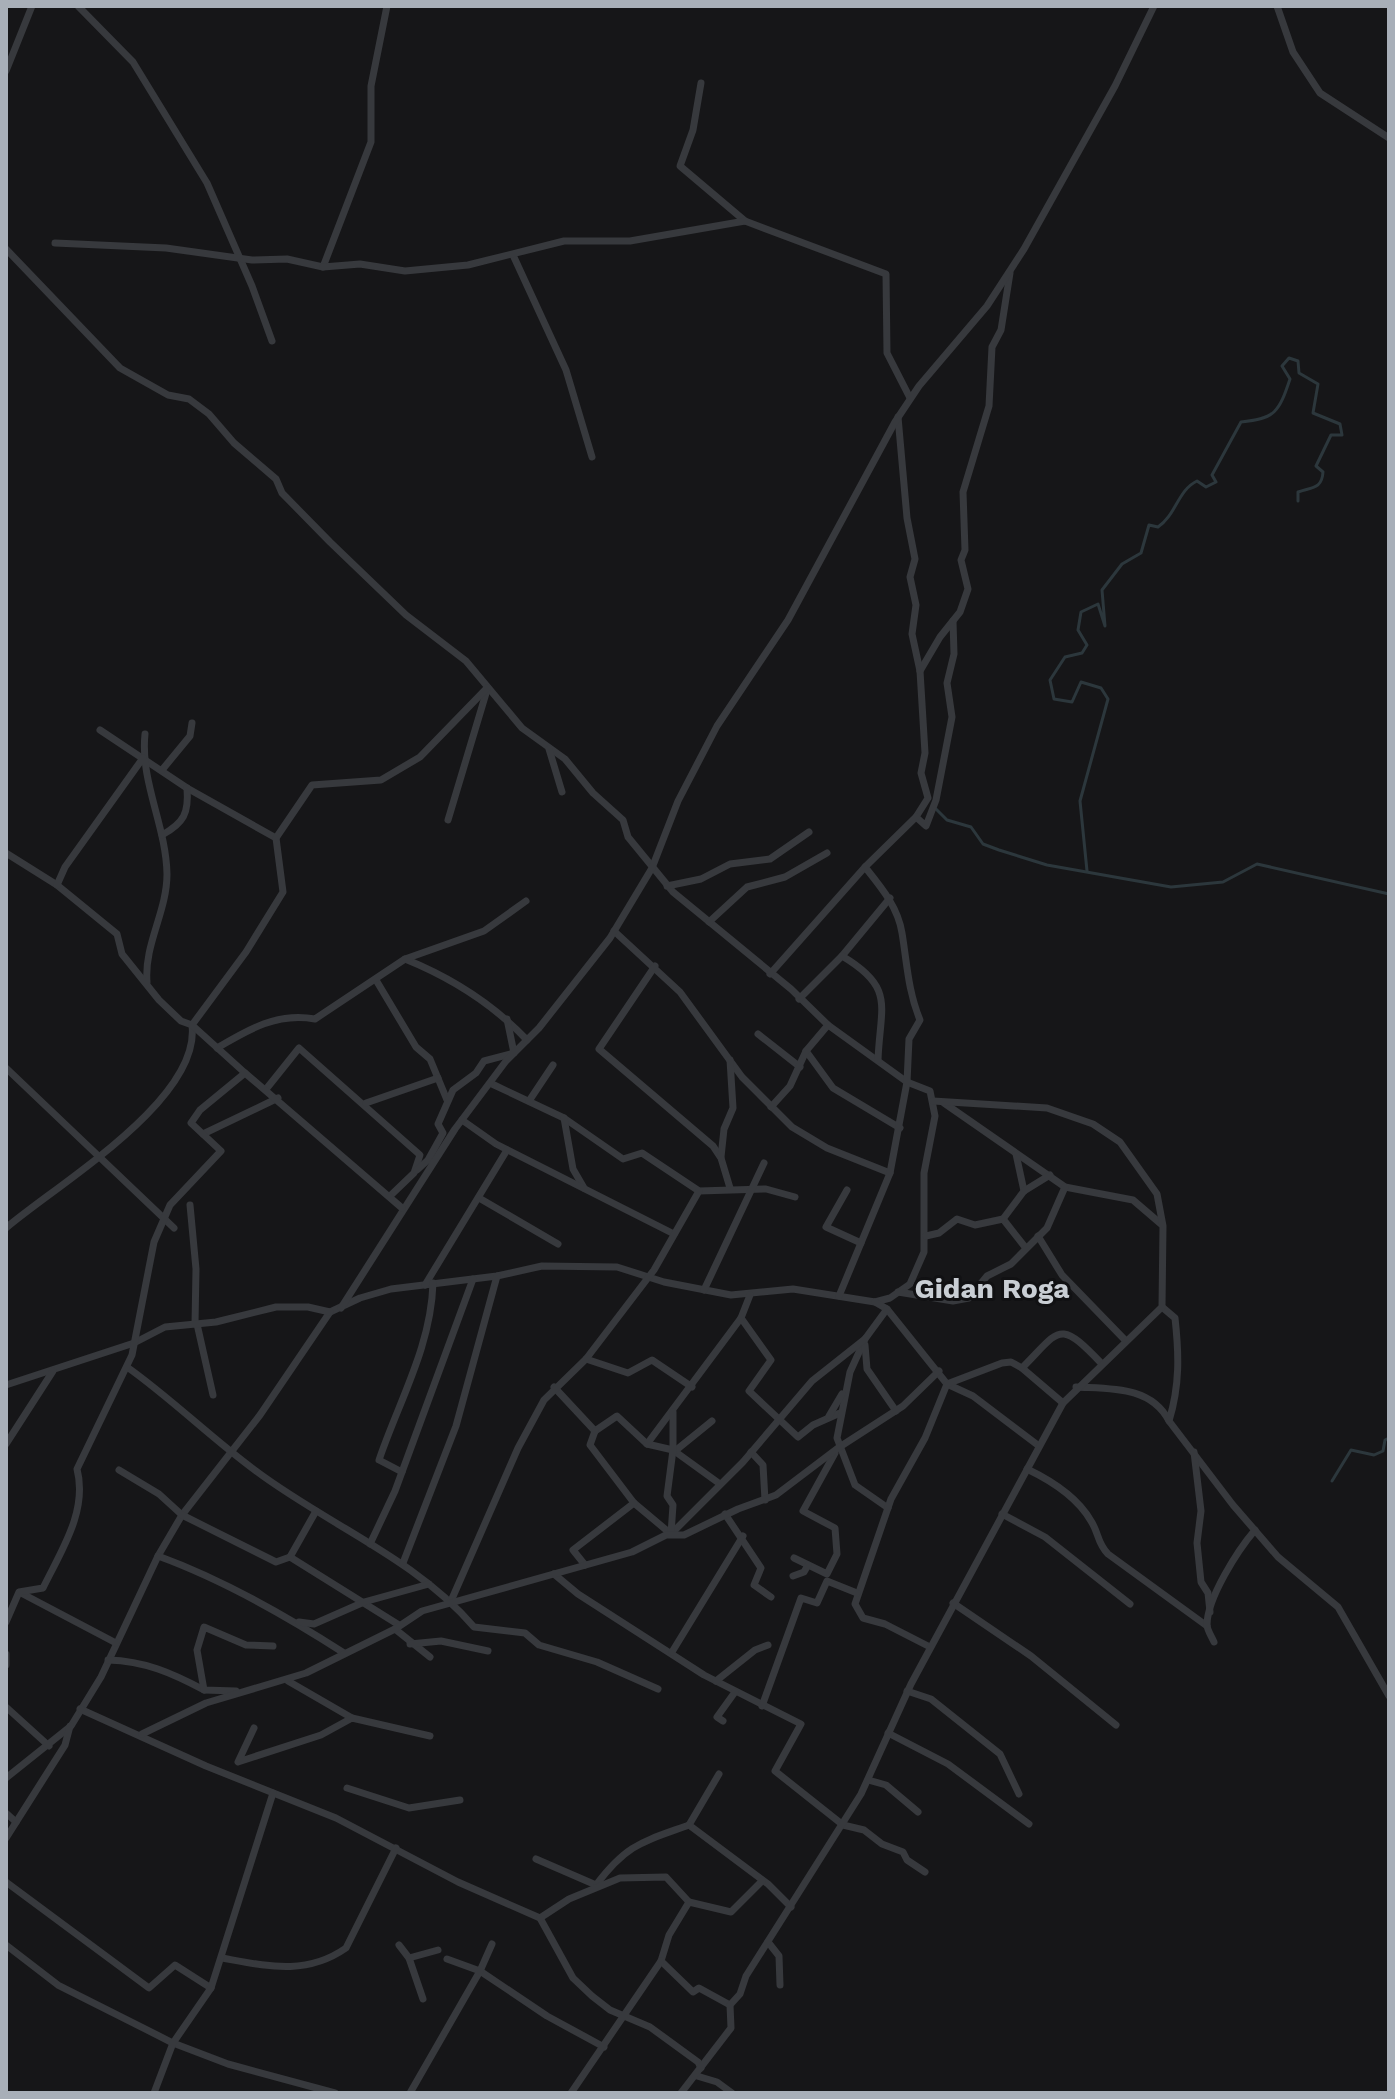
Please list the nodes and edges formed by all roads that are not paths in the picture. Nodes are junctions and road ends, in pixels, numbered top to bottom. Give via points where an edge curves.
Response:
1 (32, 6) edge
2 (78, 6) edge
3 (387, 6) edge
4 (1154, 6) edge
5 (1277, 6) edge
6 (6, 71) edge
7 (701, 83) dead end
8 (1389, 138) edge
9 (745, 221) junction
10 (55, 243) dead end
11 (6, 249) edge
12 (513, 255) junction
13 (239, 257) junction
14 (323, 267) junction
15 (1010, 270) junction
16 (272, 341) dead end
17 (910, 398) junction
18 (898, 417) junction
19 (592, 457) dead end
20 (953, 621) junction
21 (920, 671) junction
22 (487, 688) junction
23 (192, 723) dead end
24 (100, 730) dead end
25 (145, 734) dead end
26 (548, 747) junction
27 (143, 758) junction
28 (162, 770) junction
29 (187, 788) junction
30 (562, 792) dead end
31 (916, 817) junction
32 (448, 820) dead end
33 (809, 832) dead end
34 (162, 835) junction
35 (276, 838) junction
36 (6, 853) edge
37 (827, 853) dead end
38 (865, 867) junction
39 (652, 868) junction
40 (57, 885) junction
41 (667, 886) junction
42 (890, 898) junction
43 (526, 901) dead end
44 (709, 922) junction
45 (614, 931) junction
46 (842, 956) junction
47 (405, 959) junction
48 (655, 966) junction
49 (770, 974) junction
50 (376, 980) junction
51 (147, 982) junction
52 (799, 999) junction
53 (507, 1019) junction
54 (192, 1025) junction
55 (828, 1025) junction
56 (758, 1034) dead end
57 (527, 1040) junction
58 (217, 1048) junction
59 (806, 1051) junction
60 (514, 1053) junction
61 (730, 1058) junction
62 (878, 1060) junction
63 (553, 1065) dead end
64 (800, 1067) junction
65 (6, 1068) edge
66 (245, 1073) junction
67 (438, 1078) junction
68 (907, 1082) junction
69 (492, 1084) junction
70 (267, 1088) junction
71 (278, 1098) junction
72 (447, 1100) junction
73 (529, 1101) junction
74 (937, 1101) junction
75 (366, 1103) junction
76 (771, 1107) junction
77 (564, 1118) junction
78 (462, 1120) junction
79 (900, 1128) junction
80 (203, 1134) junction
81 (507, 1150) junction
82 (1016, 1154) junction
83 (99, 1158) junction
84 (721, 1158) junction
85 (764, 1163) dead end
86 (414, 1173) junction
87 (890, 1173) junction
88 (1050, 1175) junction
89 (1065, 1187) junction
90 (730, 1188) junction
91 (752, 1189) junction
92 (585, 1190) junction
93 (847, 1190) dead end
94 (699, 1191) junction
95 (1024, 1191) junction
96 (390, 1196) junction
97 (795, 1197) dead end
98 (479, 1198) junction
99 (190, 1205) dead end
100 (402, 1208) junction
101 (1003, 1219) junction
102 (1163, 1226) junction
103 (6, 1228) edge
104 (174, 1228) dead end
105 (674, 1234) junction
106 (926, 1236) junction
107 (1038, 1236) junction
108 (861, 1243) junction
109 (558, 1244) dead end
110 (1025, 1247) junction
111 (497, 1276) junction
112 (647, 1277) junction
113 (473, 1279) junction
114 (429, 1284) junction
115 (704, 1290) junction
116 (898, 1292) junction
117 (750, 1295) junction
118 (839, 1296) junction
119 (875, 1302) junction
120 (1162, 1307) junction
121 (340, 1309) junction
122 (887, 1309) junction
123 (330, 1312) junction
124 (741, 1318) junction
125 (196, 1324) junction
126 (865, 1339) junction
127 (1125, 1340) junction
128 (134, 1343) junction
129 (586, 1359) junction
130 (1102, 1364) junction
131 (127, 1367) junction
132 (1022, 1368) junction
133 (53, 1371) junction
134 (939, 1371) junction
135 (947, 1384) junction
136 (6, 1385) edge
137 (554, 1387) junction
138 (692, 1387) junction
139 (1076, 1387) junction
140 (846, 1389) junction
141 (213, 1395) dead end
142 (1063, 1403) junction
143 (896, 1411) junction
144 (673, 1412) junction
145 (840, 1413) junction
146 (829, 1416) junction
147 (777, 1420) junction
148 (712, 1421) dead end
149 (1169, 1421) junction
150 (595, 1431) junction
151 (6, 1444) edge
152 (647, 1444) junction
153 (1039, 1446) junction
154 (838, 1448) junction
155 (674, 1450) junction
156 (1194, 1450) junction
157 (230, 1451) junction
158 (751, 1452) junction
159 (1027, 1469) junction
160 (119, 1470) dead end
161 (402, 1472) junction
162 (720, 1484) junction
163 (765, 1500) junction
164 (634, 1503) junction
165 (888, 1508) junction
166 (316, 1511) junction
167 (725, 1514) junction
168 (1002, 1514) junction
169 (182, 1515) junction
170 (1255, 1530) junction
171 (671, 1534) junction
172 (743, 1536) junction
173 (370, 1544) junction
174 (158, 1556) junction
175 (290, 1557) junction
176 (794, 1558) dead end
177 (403, 1563) junction
178 (585, 1565) junction
179 (808, 1565) junction
180 (554, 1574) junction
181 (793, 1576) dead end
182 (827, 1577) junction
183 (429, 1584) junction
184 (19, 1592) junction
185 (857, 1593) junction
186 (771, 1597) dead end
187 (451, 1601) junction
188 (364, 1602) junction
189 (953, 1603) junction
190 (1130, 1604) dead end
191 (1210, 1612) junction
192 (295, 1621) junction
193 (6, 1622) edge
194 (1207, 1626) junction
195 (397, 1627) junction
196 (1214, 1642) dead end
197 (116, 1643) junction
198 (410, 1644) junction
199 (768, 1645) dead end
200 (273, 1646) dead end
201 (930, 1647) junction
202 (488, 1651) dead end
203 (672, 1652) junction
204 (344, 1653) junction
205 (6, 1654) edge
206 (430, 1657) dead end
207 (108, 1660) junction
208 (6, 1665) edge
209 (288, 1681) junction
210 (716, 1681) junction
211 (658, 1689) dead end
212 (204, 1690) junction
213 (240, 1691) junction
214 (907, 1691) junction
215 (735, 1692) junction
216 (1389, 1696) edge
217 (762, 1706) junction
218 (6, 1707) edge
219 (80, 1709) junction
220 (352, 1718) junction
221 (723, 1721) dead end
222 (1116, 1725) dead end
223 (71, 1726) junction
224 (254, 1728) dead end
225 (888, 1733) junction
226 (142, 1734) junction
227 (430, 1736) dead end
228 (49, 1746) junction
229 (719, 1774) dead end
230 (6, 1778) edge
231 (868, 1780) junction
232 (347, 1788) dead end
233 (273, 1793) junction
234 (1019, 1794) dead end
235 (460, 1800) dead end
236 (918, 1812) dead end
237 (6, 1813) edge
238 (16, 1822) junction
239 (1029, 1824) dead end
240 (689, 1825) junction
241 (843, 1825) junction
242 (6, 1838) edge
243 (396, 1848) junction
244 (536, 1859) dead end
245 (925, 1872) dead end
246 (762, 1881) junction
247 (6, 1882) edge
248 (596, 1885) junction
249 (689, 1902) junction
250 (791, 1907) junction
251 (540, 1918) junction
252 (768, 1942) junction
253 (492, 1944) dead end
254 (6, 1945) edge
255 (399, 1945) dead end
256 (438, 1950) dead end
257 (222, 1958) junction
258 (409, 1958) junction
259 (447, 1959) dead end
260 (661, 1961) junction
261 (480, 1971) junction
262 (780, 1985) dead end
263 (211, 1988) junction
264 (423, 1999) dead end
265 (730, 2005) junction
266 (623, 2016) junction
267 (173, 2043) junction
268 (604, 2047) junction
269 (699, 2072) junction
270 (304, 2089) edge
271 (154, 2093) edge
272 (335, 2093) edge
273 (410, 2093) edge
274 (571, 2093) edge
275 (681, 2093) edge
276 (732, 2093) edge

1 - 6 street
2 - 13 street via 133,62 207,183
3 - 14 street via 371,86 371,142
4 - 15 street via 1115,86
5 - 8 street via 1293,52 1320,93
7 - 9 street via 680,166
9 - 12 street via 630,241 564,241
9 - 17 street via 886,274 887,353
10 - 13 street
11 - 22 street via 120,368 168,395 189,399 209,414 276,479 282,493 330,542 406,615 466,661
12 - 14 street via 405,271 360,264
12 - 19 street via 566,370
13 - 14 street
13 - 16 street
15 - 17 street via 987,306
15 - 20 street via 1001,330 992,347 989,406 963,492 961,560 968,589
17 - 18 street
18 - 21 street via 915,559 910,577 916,605 912,634
18 - 39 street via 788,620 717,726 678,801
20 - 21 street
20 - 31 street via 949,737 926,826
21 - 31 street via 925,753 921,773 928,798
22 - 26 street via 522,728
22 - 32 street
22 - 35 street via 420,757 381,780 312,785
23 - 28 street via 190,736
24 - 27 street
25 - 27 street
26 - 30 street
26 - 39 street via 623,820 628,837
27 - 28 street
27 - 34 street
27 - 40 street
28 - 29 street
29 - 34 street via 189,808 181,825
29 - 35 street
31 - 38 street
33 - 41 street via 770,859 730,864 701,879
34 - 51 street via 166,887 150,941
35 - 54 street via 283,892
36 - 40 street
37 - 44 street via 785,877 747,887
38 - 42 street
38 - 49 street
39 - 41 street
39 - 45 street
40 - 51 street via 117,934 122,954
41 - 44 street
42 - 46 street
42 - 68 street via 920,1020 909,1039
43 - 47 street via 484,931
44 - 49 street
45 - 48 street
45 - 57 street
46 - 52 street
46 - 62 street via 866,970 882,995
47 - 50 street
47 - 53 street via 459,983
48 - 61 street
48 - 84 street via 599,1049
49 - 52 street
50 - 58 street via 315,1019 293,1015 262,1024
50 - 67 street
51 - 54 street via 159,1000
52 - 55 street
53 - 57 street
53 - 60 street
54 - 58 street
54 - 83 street via 190,1050 173,1081 118,1145
55 - 59 street
55 - 62 street
56 - 64 street
57 - 60 street
58 - 66 street
59 - 64 street
59 - 79 street via 833,1088
60 - 69 street
60 - 72 street via 484,1061
61 - 76 street
61 - 84 street via 733,1108
62 - 68 street
63 - 73 street
64 - 76 street
65 - 83 street
66 - 70 street
66 - 80 street via 191,1123
67 - 72 street
67 - 75 street
68 - 74 street via 930,1091
68 - 79 street
69 - 73 street
69 - 78 street
70 - 71 street
70 - 75 street via 299,1048
71 - 80 street
71 - 96 street
72 - 86 street via 438,1124 443,1133
73 - 77 street
74 - 82 street
74 - 102 street via 1047,1108 1093,1124 1120,1142 1140,1166 1157,1194
74 - 106 street via 926,1154
75 - 86 street via 416,1148 420,1155
76 - 87 street via 808,1137
77 - 92 street via 573,1169
77 - 94 street via 623,1159 642,1153
78 - 81 street
78 - 100 street
79 - 87 street
80 - 128 street via 221,1151 170,1205 154,1242
81 - 92 street
81 - 98 street
82 - 88 street
82 - 95 street
83 - 103 street
83 - 104 street
84 - 90 street
85 - 91 street
86 - 96 street
87 - 108 street
88 - 89 street
88 - 95 street
89 - 102 street via 1133,1200
89 - 107 street via 1049,1226
90 - 91 street
90 - 94 street
91 - 97 street
91 - 115 street
92 - 105 street
93 - 108 street via 826,1227
94 - 105 street
95 - 101 street
96 - 100 street
98 - 109 street
98 - 114 street
99 - 125 street
100 - 121 street
101 - 106 street via 975,1225 957,1219
101 - 110 street
102 - 120 street
105 - 112 street
106 - 116 street via 916,1273
107 - 110 street
107 - 127 street via 1062,1275
108 - 118 street
110 - 116 street via 964,1300
111 - 112 street via 542,1266 600,1265
111 - 113 street
111 - 177 street via 456,1426
112 - 115 street
112 - 129 street
113 - 114 street
113 - 161 street
114 - 121 street via 360,1298
114 - 161 street via 432,1316 379,1460
115 - 117 street
116 - 119 street
117 - 118 street via 793,1289
117 - 124 street
118 - 119 street
119 - 122 street
120 - 127 street
120 - 149 street via 1175,1318 1177,1341 1179,1387
121 - 123 street
122 - 126 street
122 - 134 street
123 - 125 street via 276,1307
123 - 157 street
124 - 138 street
124 - 147 street via 771,1360 749,1391
125 - 128 street via 165,1327
125 - 141 street
126 - 140 street
126 - 143 street via 867,1369
126 - 147 street via 812,1381
127 - 130 street
128 - 131 street
128 - 133 street
129 - 137 street
129 - 138 street via 628,1373 652,1360
130 - 132 street via 1077,1337 1061,1332
130 - 139 street
131 - 157 street
131 - 184 street via 77,1469 81,1505 43,1588
132 - 135 street via 1002,1363
132 - 142 street
133 - 136 street
133 - 151 street
134 - 135 street
134 - 143 street
135 - 153 street
135 - 165 street
137 - 150 street
137 - 187 street via 518,1448
138 - 144 street
139 - 142 street
139 - 149 street via 1137,1392 1162,1406
140 - 145 street
140 - 146 street
142 - 153 street
143 - 154 street
144 - 152 street
144 - 155 street
145 - 146 street
145 - 154 street
146 - 147 street via 798,1437
147 - 158 street
148 - 155 street
149 - 156 street
150 - 152 street via 617,1416
150 - 164 street via 590,1445
152 - 155 street
153 - 159 street
154 - 163 street
154 - 165 street via 855,1485
154 - 182 street via 803,1511 835,1528 837,1554
155 - 162 street
155 - 171 street via 667,1496 673,1505
156 - 170 street
156 - 191 street via 1201,1511 1197,1543
157 - 166 street
157 - 169 street
158 - 162 street
158 - 163 street via 763,1465
159 - 168 street
159 - 194 street via 1050,1480 1092,1521 1098,1545 1108,1554
160 - 169 street
161 - 173 street
162 - 171 street
163 - 167 street
164 - 171 street
164 - 178 street via 573,1550
165 - 185 street
166 - 173 street
166 - 175 street
167 - 171 street via 684,1535
167 - 172 street
168 - 189 street
168 - 190 street via 1045,1537
169 - 174 street
169 - 175 street via 276,1562
170 - 191 street via 1235,1553
170 - 216 street via 1288,1568 1338,1607
171 - 178 street
172 - 186 street via 761,1568 754,1585
172 - 203 street
173 - 177 street
174 - 192 street via 209,1574
174 - 197 street
175 - 188 street
176 - 179 street
177 - 183 street
178 - 180 street
179 - 181 street
179 - 182 street
180 - 187 street
180 - 203 street
182 - 185 street
182 - 217 street via 817,1603 801,1598
183 - 187 street
183 - 188 street
184 - 193 street
184 - 197 street
185 - 201 street via 855,1604 863,1618
187 - 195 street
187 - 211 street via 474,1627 525,1633 539,1645 597,1662
188 - 192 street via 314,1624
188 - 195 street
189 - 201 street
189 - 222 street via 1031,1656
191 - 194 street
192 - 204 street
194 - 196 street
195 - 198 street
195 - 204 street
197 - 207 street
198 - 202 street via 441,1641
198 - 206 street
199 - 210 street
200 - 212 street via 246,1645 204,1627 197,1650
201 - 214 street
203 - 210 street
204 - 209 street
205 - 208 street
207 - 212 street via 137,1661
207 - 219 street
209 - 213 street
209 - 220 street
210 - 215 street
212 - 213 street
213 - 226 street
214 - 225 street
214 - 234 street via 931,1699 1000,1754
215 - 217 street
215 - 221 street via 717,1717
217 - 241 street via 801,1724 775,1771
218 - 228 street
219 - 223 street
219 - 226 street
220 - 224 street via 321,1735 238,1762
220 - 227 street
223 - 228 street
223 - 238 street via 65,1745
225 - 231 street
225 - 239 street via 948,1764
226 - 233 street
228 - 230 street
229 - 240 street
231 - 236 street via 886,1785
231 - 241 street
232 - 235 street via 409,1808
233 - 243 street
233 - 257 street
237 - 238 street
238 - 242 street
240 - 246 street
240 - 248 street via 632,1845
241 - 245 street via 864,1830 903,1852
241 - 250 street
243 - 251 street
243 - 257 street via 346,1948 333,1957 288,1969
244 - 248 street
246 - 249 street via 731,1912
246 - 250 street
247 - 263 street via 149,1988 175,1965
248 - 249 street via 620,1878 666,1877
248 - 251 street
249 - 260 street
250 - 252 street
251 - 266 street via 573,1978
252 - 262 street via 779,1956
252 - 265 street
253 - 261 street
254 - 267 street via 58,1985
255 - 258 street
256 - 258 street
257 - 263 street
258 - 264 street
259 - 261 street
260 - 265 street via 693,1992 699,1988
260 - 266 street
261 - 268 street
261 - 273 street
263 - 267 street
265 - 269 street via 731,2028
266 - 268 street
266 - 269 street via 650,2027 698,2062
267 - 270 street
267 - 271 street
268 - 274 street
269 - 275 street
269 - 276 street
270 - 272 street

